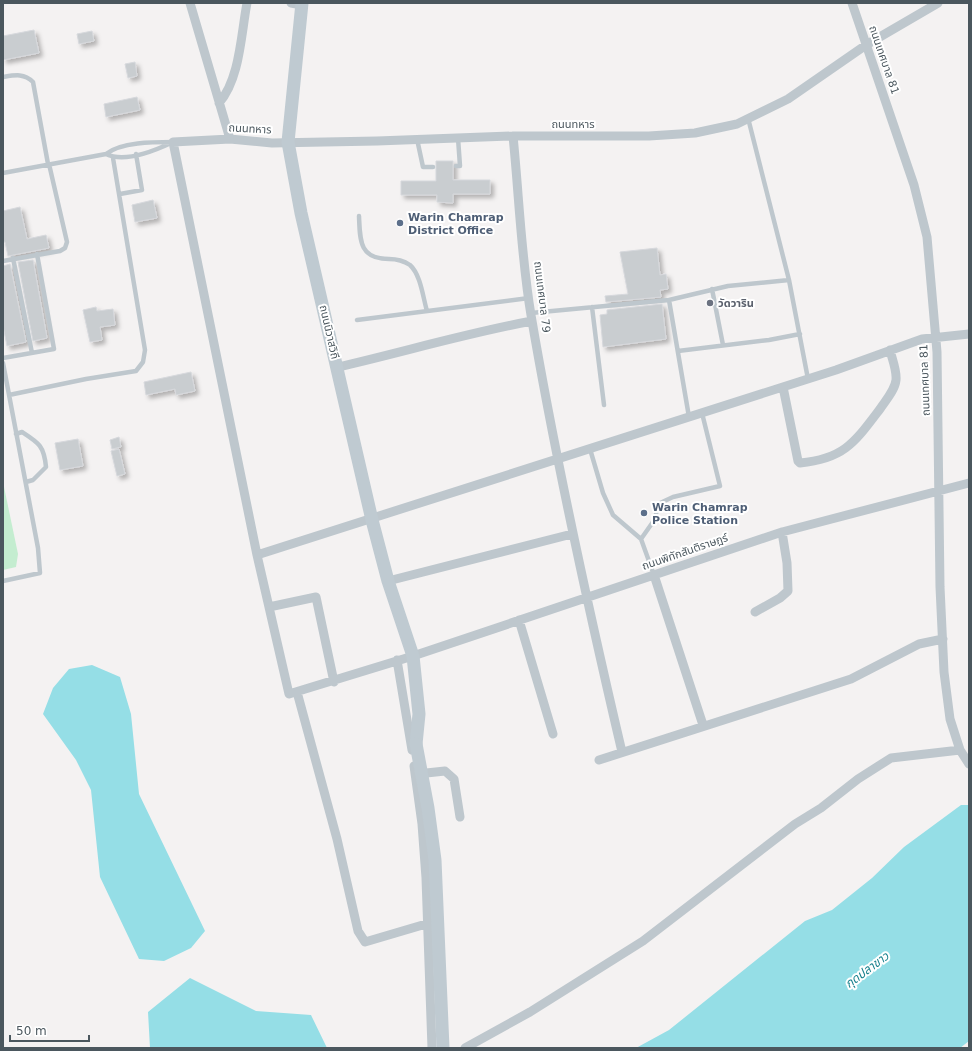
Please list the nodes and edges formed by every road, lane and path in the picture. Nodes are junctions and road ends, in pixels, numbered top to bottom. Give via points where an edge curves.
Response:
1 (190, 3) edge
2 (247, 3) edge
3 (852, 3) edge
4 (938, 3) edge
5 (298, 4) edge
6 (866, 45) junction
7 (3, 78) edge
8 (219, 103) junction
9 (748, 118) junction
10 (513, 136) junction
11 (458, 138) junction
12 (230, 139) junction
13 (417, 139) junction
14 (173, 142) junction
15 (288, 142) junction
16 (106, 154) junction
17 (136, 154) junction
18 (114, 158) junction
19 (49, 164) junction
20 (456, 166) dead end
21 (433, 167) dead end
22 (3, 172) edge
23 (120, 194) junction
24 (359, 216) dead end
25 (37, 254) junction
26 (12, 258) junction
27 (3, 260) edge
28 (789, 280) junction
29 (712, 289) junction
30 (529, 298) junction
31 (669, 300) junction
32 (592, 307) junction
33 (427, 311) junction
34 (532, 317) junction
35 (357, 320) dead end
36 (800, 334) junction
37 (969, 334) edge
38 (936, 338) junction
39 (723, 345) junction
40 (890, 350) junction
41 (678, 351) junction
42 (32, 353) junction
43 (3, 358) edge
44 (3, 363) edge
45 (338, 367) junction
46 (808, 379) junction
47 (783, 387) junction
48 (9, 395) junction
49 (604, 405) dead end
50 (702, 412) junction
51 (689, 417) junction
52 (16, 434) junction
53 (590, 448) junction
54 (556, 459) junction
55 (26, 482) junction
56 (969, 483) edge
57 (940, 490) junction
58 (372, 520) junction
59 (782, 532) junction
60 (572, 534) junction
61 (641, 539) junction
62 (258, 555) junction
63 (654, 575) junction
64 (3, 581) edge
65 (388, 581) junction
66 (586, 598) junction
67 (269, 607) junction
68 (755, 612) dead end
69 (519, 620) junction
70 (943, 639) junction
71 (413, 656) junction
72 (397, 660) junction
73 (334, 682) junction
74 (297, 692) junction
75 (703, 725) junction
76 (553, 734) dead end
77 (960, 750) junction
78 (622, 752) junction
79 (599, 760) dead end
80 (969, 764) edge
81 (415, 774) junction
82 (460, 818) dead end
83 (426, 924) junction
84 (432, 1048) edge
85 (443, 1048) edge
86 (465, 1048) edge

1 - 8 street
2 - 8 street via 234,78 227,94
3 - 6 street, ถนนเทศบาล 81
4 - 6 street, ถนนทหาร
5 - 15 main road, ถนนนิวาสวิถี
6 - 9 street, ถนนทหาร via 788,99
6 - 38 street, ถนนเทศบาล 81 via 914,185 927,237
7 - 19 lane via 20,74 33,82
8 - 12 street
9 - 10 street, ถนนทหาร via 737,124 695,133 649,136
9 - 28 lane
10 - 11 street, ถนนทหาร
10 - 30 street, ถนนเทศบาล 79
11 - 13 street, ถนนทหาร
11 - 20 lane via 460,166
12 - 14 street, ถนนทหาร
12 - 15 street, ถนนทหาร
13 - 15 street, ถนนทหาร via 377,142
13 - 21 lane via 422,167
14 - 16 lane via 148,142 112,149
14 - 17 lane via 150,152
14 - 62 street
15 - 45 main road, ถนนนิวาสวิถี via 301,213
16 - 18 lane
16 - 19 lane
17 - 18 lane
17 - 23 lane via 142,190
18 - 23 lane
19 - 22 lane
19 - 25 lane via 67,242 65,248 60,251
23 - 48 lane via 145,350 143,362 136,372 86,379
24 - 33 lane via 360,237 365,250 374,257 401,261 411,266
25 - 26 lane
25 - 42 lane via 54,349
26 - 27 lane
26 - 42 lane
28 - 29 lane
28 - 36 lane
29 - 31 lane
29 - 39 lane
30 - 33 lane
30 - 34 street, ถนนเทศบาล 79
31 - 32 lane
31 - 41 lane
32 - 34 lane
32 - 49 lane
33 - 35 lane
34 - 45 street via 410,351
34 - 54 street, ถนนเทศบาล 79
36 - 39 lane
36 - 46 lane
37 - 38 street
38 - 40 street via 922,339
38 - 57 street, ถนนเทศบาล 81
39 - 41 lane
40 - 46 street
40 - 47 street via 896,378 893,389 858,438 832,456 810,462 798,461
41 - 51 lane
42 - 43 lane
44 - 48 lane
45 - 58 main road, ถนนนิวาสวิถี
46 - 47 street
47 - 50 street
48 - 52 lane
50 - 51 street
50 - 61 lane via 720,486 673,497 658,504 655,519
51 - 53 street
52 - 55 lane
52 - 55 lane via 22,432 40,443 45,456 46,467 33,480
53 - 54 street
53 - 61 lane via 603,493 613,515
54 - 58 street
54 - 60 street, ถนนเทศบาล 79
55 - 64 lane via 40,573
56 - 57 street, ถนนพิทักสันติราษฎร์
57 - 59 street, ถนนพิทักสันติราษฎร์
57 - 70 street, ถนนเทศบาล 81
58 - 62 street
58 - 65 main road, ถนนนิวาสวิถี
59 - 63 street, ถนนพิทักสันติราษฎร์
59 - 68 street via 788,591
60 - 65 street
60 - 66 street, ถนนเทศบาล 79
61 - 63 lane
62 - 67 street
63 - 66 street, ถนนพิทักสันติราษฎร์
63 - 75 street
65 - 71 main road, ถนนนิวาสวิถี
66 - 69 street, ถนนพิทักสันติราษฎร์
66 - 78 street, ถนนเทศบาล 79
67 - 73 street via 316,597
67 - 74 street via 289,694
69 - 71 street, ถนนพิทักสันติราษฎร์
69 - 76 street
70 - 75 street via 920,644 851,679
70 - 77 street, ถนนเทศบาล 81 via 950,718
71 - 72 street, ถนนพิทักสันติราษฎร์
71 - 85 main road, ถนนนิวาสวิถี, bridge via 419,714 416,744 435,860
72 - 73 street, ถนนพิทักสันติราษฎร์
72 - 81 street
73 - 74 street, ถนนพิทักสันติราษฎร์
74 - 83 street via 337,839 358,931 366,942
75 - 78 street
77 - 80 street, ถนนเทศบาล 81
77 - 86 street via 891,758 795,824 643,941 530,1012
78 - 79 street
81 - 82 street via 444,771 454,779
81 - 83 street via 426,878
83 - 84 street

